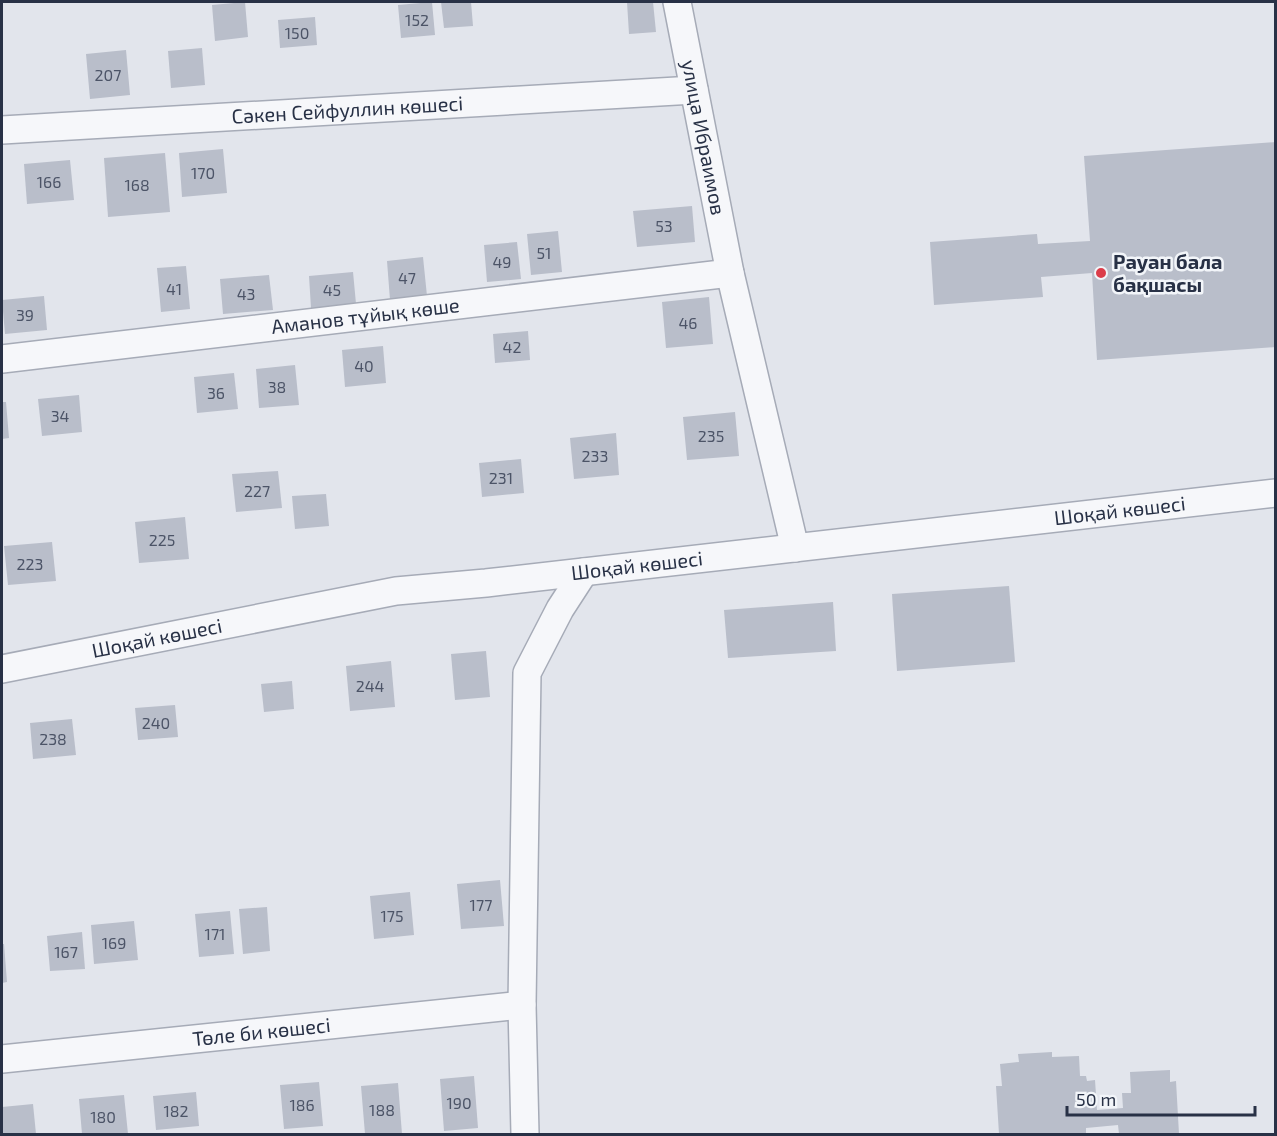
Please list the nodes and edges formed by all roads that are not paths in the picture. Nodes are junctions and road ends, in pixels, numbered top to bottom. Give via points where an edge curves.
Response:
1 (677, 2) edge
2 (694, 90) junction
3 (2, 130) edge
4 (730, 273) junction
5 (2, 359) edge
6 (1275, 493) edge
7 (795, 548) junction
8 (584, 572) junction
9 (2, 669) edge
10 (522, 1005) junction
11 (2, 1059) edge
12 (525, 1134) edge

1 - 2 street, улица Ибраимов
2 - 3 street, Сәкен Сейфуллин көшесі
2 - 4 street, улица Ибраимов
4 - 5 street, Аманов тұйық көше
4 - 7 street, улица Ибраимов
6 - 7 street, Шоқай көшесі
7 - 8 street, Шоқай көшесі
8 - 9 street, Шоқай көшесі via 396,591
8 - 10 street via 527,673
10 - 11 street, Төле би көшесі
10 - 12 street

